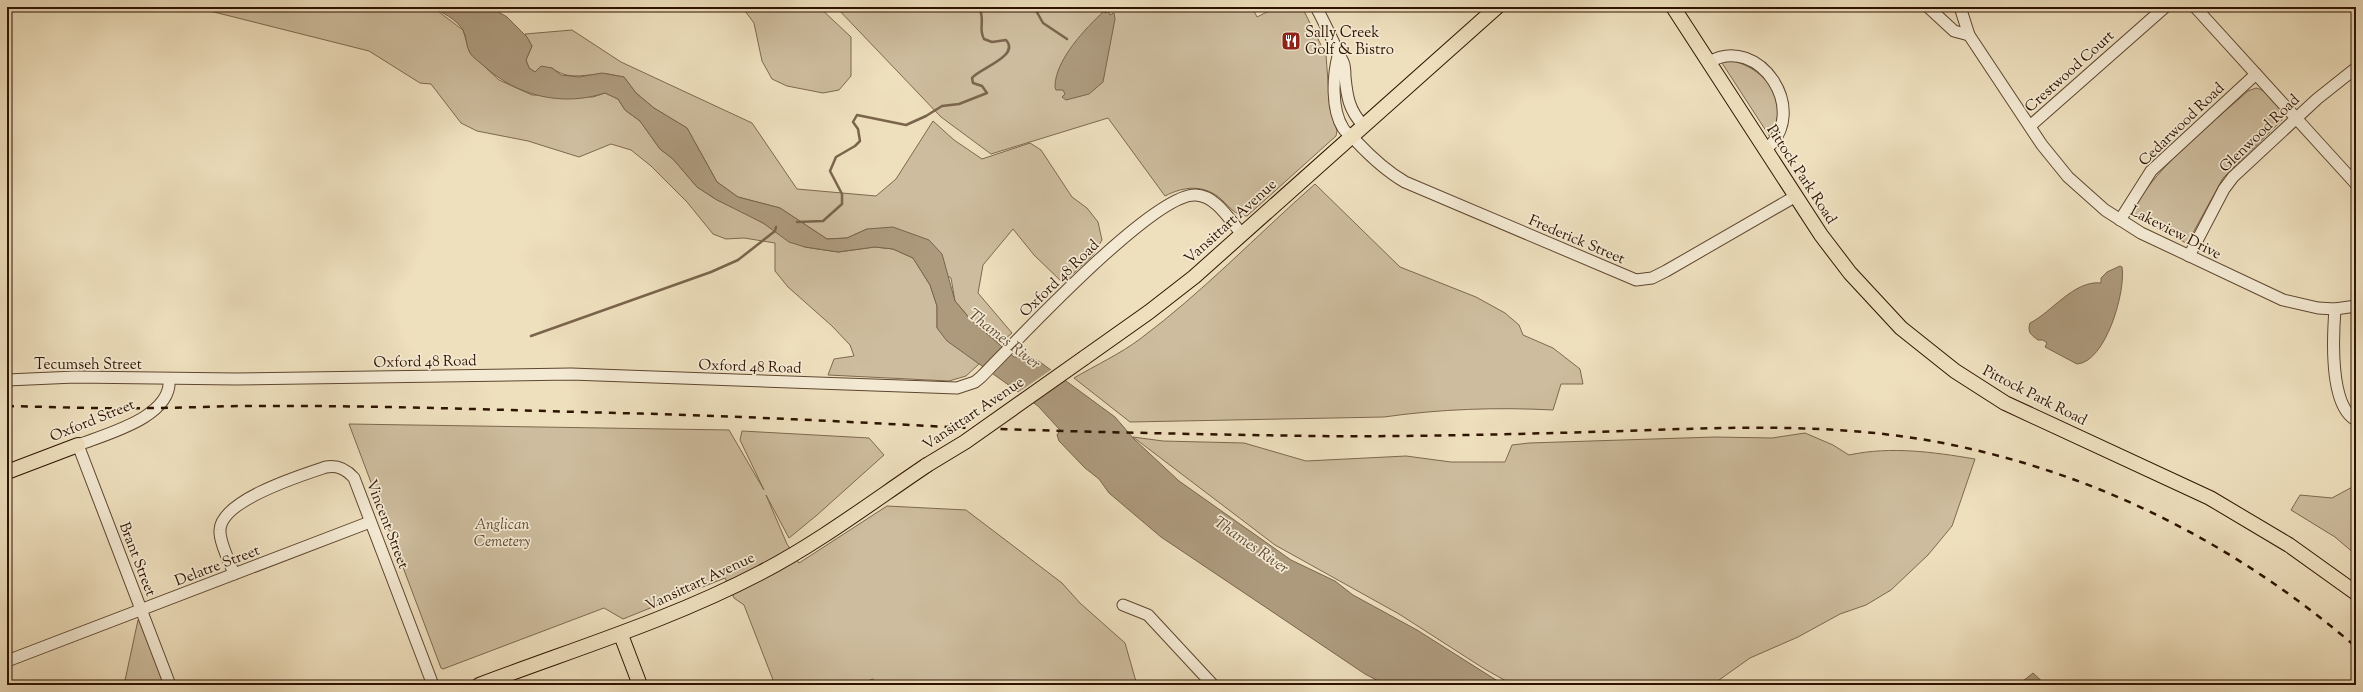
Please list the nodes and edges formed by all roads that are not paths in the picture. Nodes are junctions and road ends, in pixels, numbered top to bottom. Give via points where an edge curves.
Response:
1 (1316, 7) edge
2 (1497, 7) edge
3 (1673, 7) edge
4 (1928, 7) edge
5 (1960, 7) edge
6 (2165, 7) edge
7 (2195, 7) edge
8 (1969, 35) junction
9 (1338, 56) junction
10 (1709, 62) junction
11 (2356, 68) edge
12 (2256, 74) junction
13 (2296, 118) junction
14 (1363, 125) junction
15 (2030, 126) junction
16 (1351, 135) junction
17 (1766, 150) junction
18 (2356, 184) edge
19 (1796, 196) junction
20 (2120, 220) junction
21 (1241, 233) junction
22 (2189, 256) junction
23 (2356, 306) edge
24 (2335, 309) junction
25 (169, 379) junction
26 (7, 380) edge
27 (2356, 420) edge
28 (78, 445) junction
29 (7, 472) edge
30 (370, 522) junction
31 (234, 574) junction
32 (2356, 593) edge
33 (1123, 605) dead end
34 (142, 610) junction
35 (621, 635) junction
36 (7, 661) edge
37 (170, 685) edge
38 (433, 685) edge
39 (479, 685) edge
40 (640, 685) edge
41 (1213, 685) edge

1 - 9 street via 1332,36
2 - 14 main road, Vansittart Avenue
3 - 10 main road, Pittock Park Road
4 - 8 street via 1954,31
5 - 8 street, Lakeview Drive
6 - 15 street, Crestwood Court
7 - 12 street
8 - 15 street, Lakeview Drive
9 - 14 street via 1344,63 1348,103 1353,115
9 - 16 street, Frederick Street via 1334,71 1337,110 1343,128
10 - 17 main road, Pittock Park Road
10 - 17 street via 1721,56 1739,57 1760,67 1773,80 1783,103 1783,120 1777,139
11 - 13 street, Glenwood Road via 2337,81
12 - 13 street
12 - 20 street, Cedarwood Road via 2151,171
13 - 18 street
13 - 22 street, Glenwood Road via 2233,177 2224,189
14 - 16 main road, Vansittart Avenue
15 - 20 street, Lakeview Drive via 2068,177
16 - 19 street, Frederick Street via 1391,174 1404,181 1640,280 1652,278 1666,271
16 - 21 main road, Vansittart Avenue
17 - 19 main road, Pittock Park Road
19 - 32 main road, Pittock Park Road via 1830,247 1867,293 1901,328 1955,371 1992,395 2039,420 2171,479 2240,514 2290,545
20 - 22 street, Lakeview Drive
21 - 25 street, Oxford 48 Road via 1215,203 1206,197 1182,197 1164,207 1108,251 981,377 975,382 957,388 572,374
21 - 35 main road, Vansittart Avenue, bridge via 1194,277 1160,304 965,442 806,547 760,573
22 - 24 street, Lakeview Drive via 2283,300 2305,306
23 - 24 street, Lakeview Drive
24 - 27 street via 2337,385 2346,412
25 - 26 street, Tecumseh Street via 75,377
25 - 28 street, Oxford Street via 170,388 148,415 137,422
28 - 29 main road, Oxford Street
28 - 34 street, Brant Street
30 - 31 street, Delatre Street
30 - 31 street, Vincent Street via 350,474 336,466 311,472 251,496 228,515 220,532
30 - 38 street, Vincent Street
31 - 34 street, Delatre Street
33 - 41 street via 1148,616
34 - 36 street, Delatre Street
34 - 37 street, Brant Street
35 - 39 main road, Vansittart Avenue
35 - 40 main road

